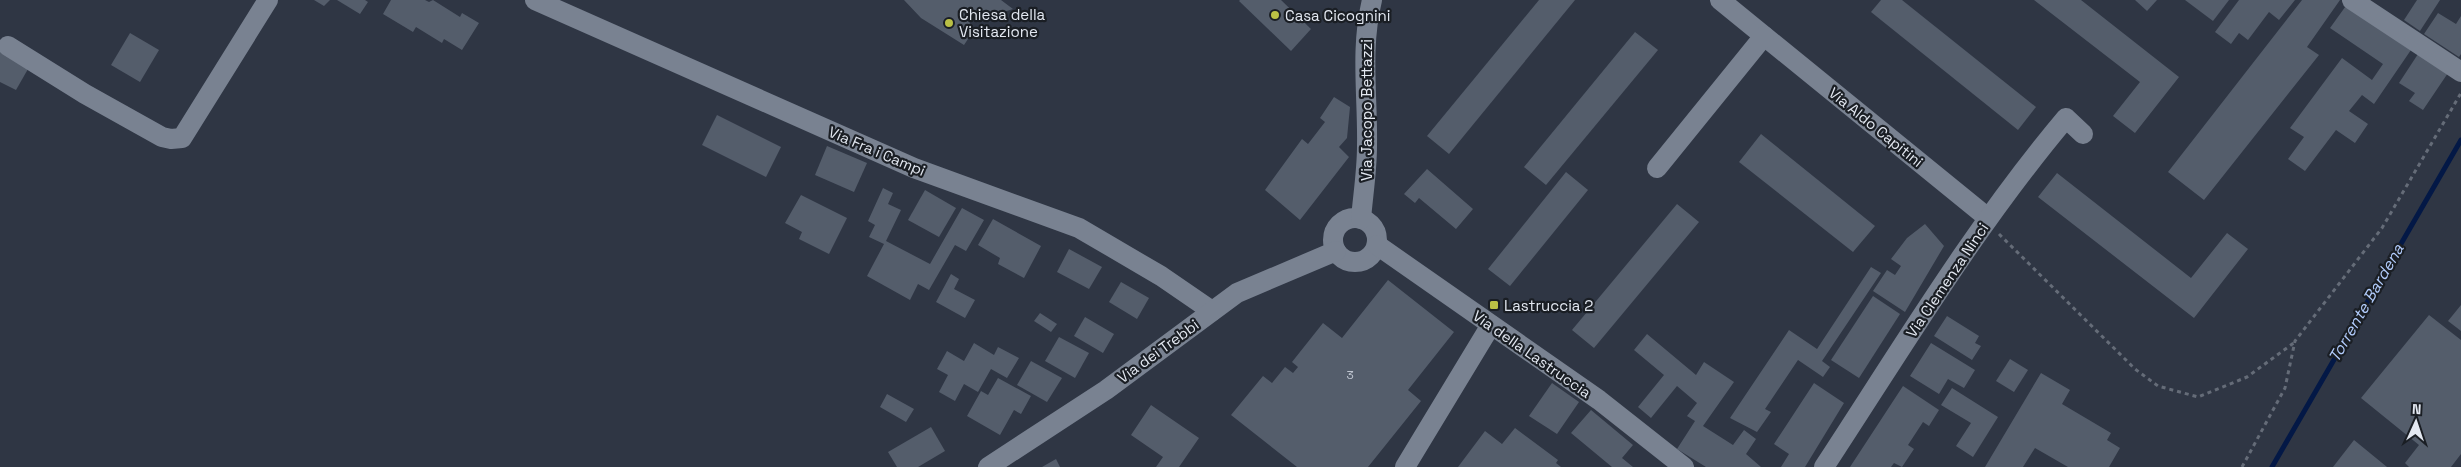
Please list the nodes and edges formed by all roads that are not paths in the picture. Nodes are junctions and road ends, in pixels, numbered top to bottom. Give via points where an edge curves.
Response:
1 (268, 0) edge
2 (535, 0) edge
3 (1372, 0) edge
4 (1720, 0) edge
5 (2352, 0) edge
6 (1764, 36) junction
7 (8, 46) dead end
8 (2461, 72) edge
9 (2083, 134) dead end
10 (1657, 168) dead end
11 (1361, 219) junction
12 (1987, 219) junction
13 (1377, 245) junction
14 (1336, 251) junction
15 (1212, 312) junction
16 (1491, 326) junction
17 (988, 467) edge
18 (1405, 467) edge
19 (1684, 467) edge
20 (1824, 467) edge

1 - 7 street via 182,138 162,137
2 - 15 street, Via Fra i Campi via 914,168 1079,228 1161,276
3 - 11 street, Via Jacopo Bettazzi via 1365,36 1367,145
4 - 6 street, Via Aldo Capitini
5 - 8 street
6 - 10 street
6 - 12 street, Via Aldo Capitini
9 - 12 street, Via Clemenza Ninci via 2066,118
11 - 13 street via 1376,232
11 - 14 street via 1345,221 1338,227 1334,234
12 - 20 street, Via Clemenza Ninci
13 - 14 street via 1373,253 1358,262 1342,258
13 - 16 street, Via della Lastruccia
14 - 15 street, Via dei Trebbi via 1237,293
15 - 17 street, Via dei Trebbi via 1106,390
16 - 18 street
16 - 19 street, Via della Lastruccia via 1599,400

